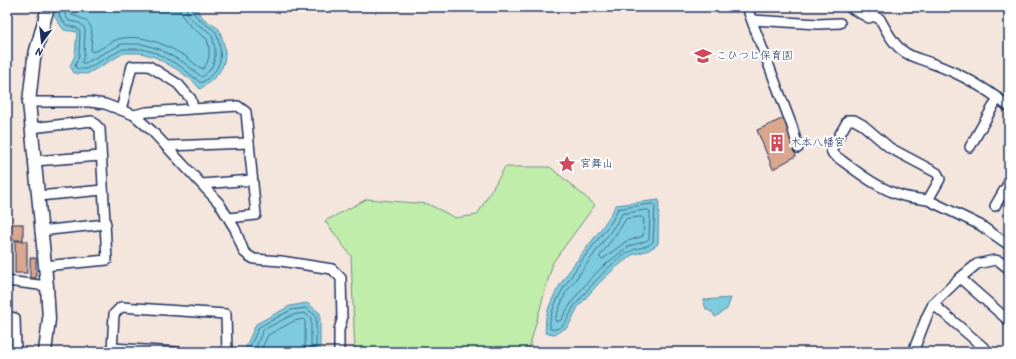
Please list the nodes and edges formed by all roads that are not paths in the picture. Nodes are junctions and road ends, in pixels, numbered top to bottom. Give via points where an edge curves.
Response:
1 (48, 7) edge
2 (749, 7) edge
3 (849, 7) edge
4 (752, 20) junction
5 (840, 23) dead end
6 (998, 98) junction
7 (29, 102) junction
8 (1009, 106) edge
9 (193, 108) junction
10 (121, 110) junction
11 (134, 115) junction
12 (31, 128) junction
13 (249, 143) junction
14 (166, 146) junction
15 (970, 146) dead end
16 (798, 148) dead end
17 (101, 156) junction
18 (34, 161) junction
19 (252, 180) junction
20 (1009, 182) edge
21 (202, 184) junction
22 (103, 190) junction
23 (38, 196) junction
24 (928, 200) junction
25 (995, 206) dead end
26 (229, 218) junction
27 (106, 224) junction
28 (40, 231) junction
29 (1009, 245) edge
30 (44, 266) junction
31 (1009, 270) edge
32 (960, 278) junction
33 (7, 281) edge
34 (46, 286) junction
35 (933, 304) junction
36 (7, 316) edge
37 (1009, 320) edge
38 (112, 350) edge
39 (16, 352) edge
40 (45, 352) edge
41 (177, 352) edge
42 (227, 352) edge
43 (339, 352) edge
44 (913, 352) edge
45 (989, 352) edge

1 - 7 street via 34,58
2 - 4 street
3 - 6 street via 869,18 873,16 880,19 897,46 910,56 961,76
4 - 5 street
4 - 16 street
6 - 8 street
6 - 15 street
7 - 10 street via 90,102
7 - 12 street
9 - 10 street via 191,99 178,84 148,66 132,66
9 - 11 street
9 - 13 street via 238,106 246,112
10 - 11 street
11 - 14 street
12 - 17 street via 92,121 100,129
12 - 18 street
13 - 14 street
13 - 19 street
14 - 21 street
17 - 18 street
17 - 22 street
18 - 23 street
19 - 21 street
19 - 26 street via 256,215
20 - 25 street
21 - 26 street
22 - 23 street
22 - 27 street
23 - 28 street
24 - 24 street via 940,179 937,173 890,148 854,120 848,120 831,150 833,154 882,188 903,196
24 - 29 street via 980,225
26 - 43 street via 244,252 254,259 281,260 332,269 341,278 342,320 339,330
27 - 28 street
27 - 30 street via 108,260
28 - 30 street
30 - 34 street
31 - 32 street via 995,260 977,264
32 - 35 street
32 - 37 street
33 - 34 street
34 - 40 street via 48,319
35 - 44 street
35 - 45 street
36 - 39 street via 15,318
38 - 41 street
38 - 42 street via 114,314 121,307 226,314

